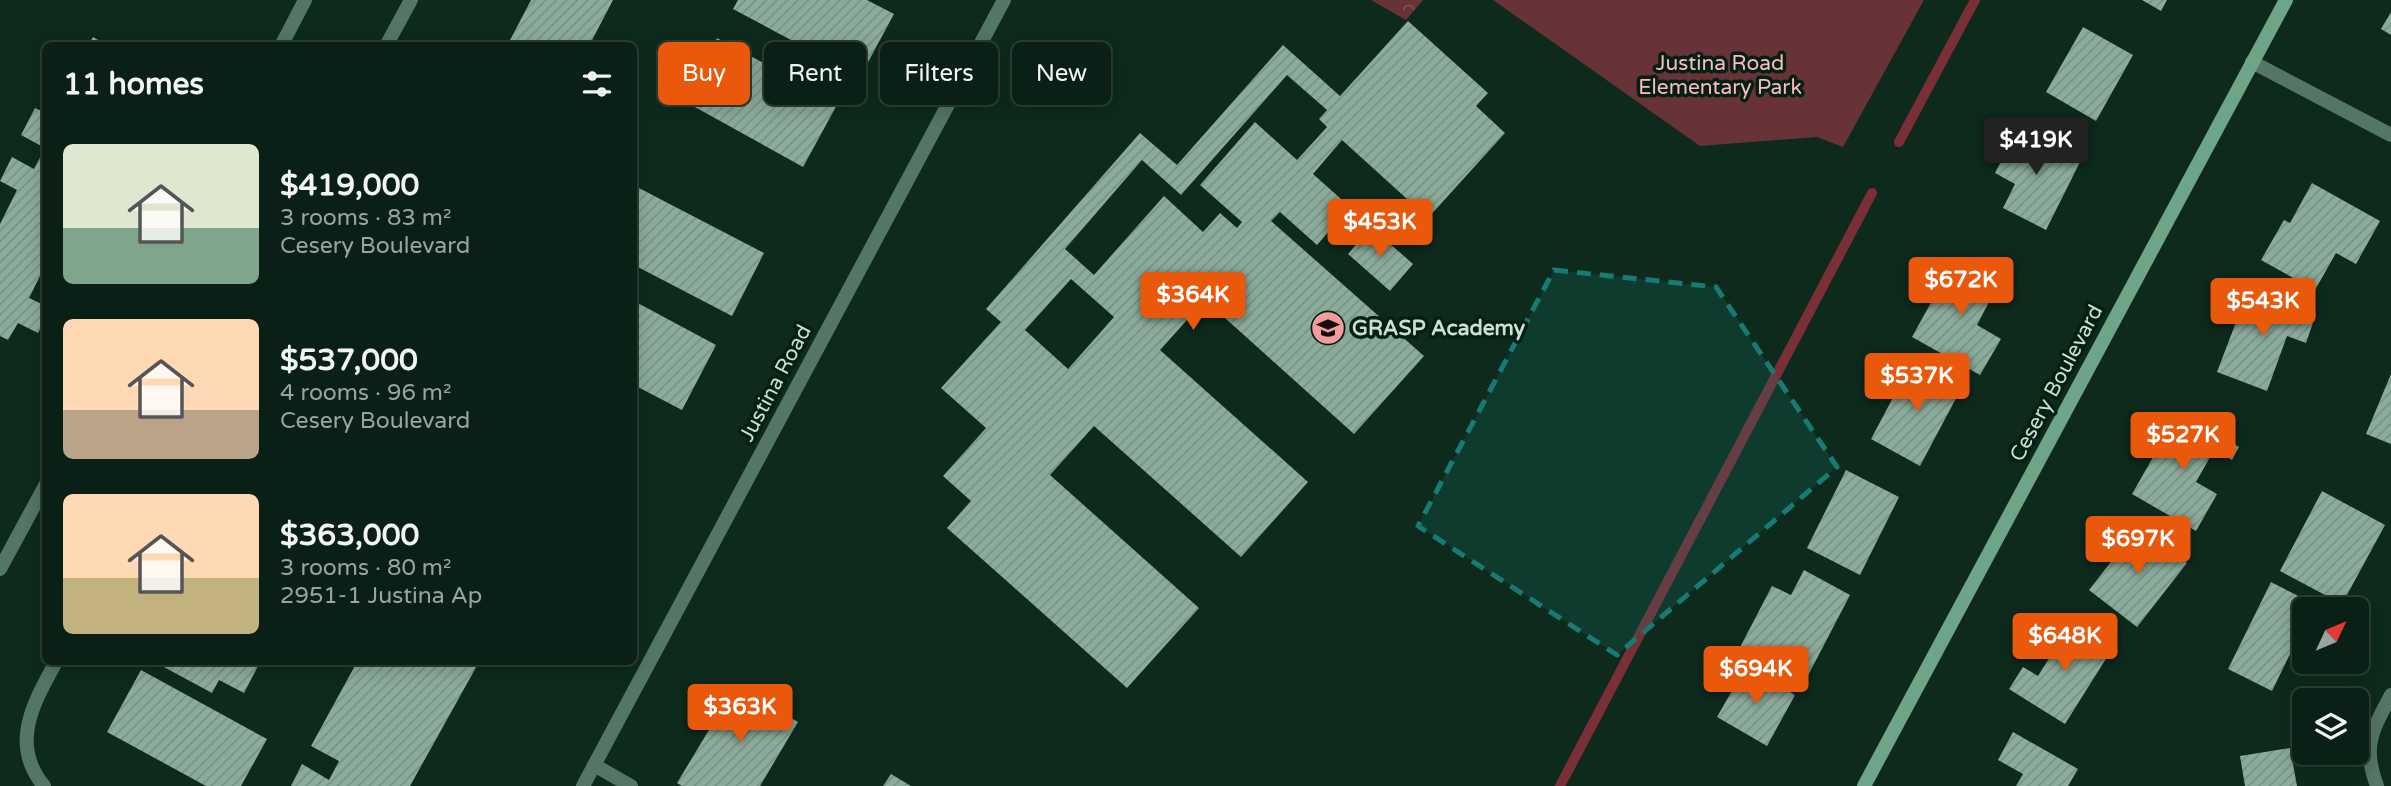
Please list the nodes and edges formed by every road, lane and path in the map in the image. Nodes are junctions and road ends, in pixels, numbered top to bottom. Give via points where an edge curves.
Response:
1 (305, 0) edge
2 (411, 0) edge
3 (1004, 0) edge
4 (2286, 0) edge
5 (283, 42) edge
6 (388, 42) edge
7 (2252, 62) junction
8 (2391, 135) edge
9 (42, 491) edge
10 (0, 569) edge
11 (54, 665) edge
12 (2391, 695) edge
13 (594, 765) junction
14 (44, 786) edge
15 (583, 786) edge
16 (631, 786) edge
17 (1864, 786) edge
18 (2377, 786) edge

1 - 5 street
2 - 6 street
3 - 13 street, Justina Road
4 - 7 main road, Cesery Boulevard
7 - 8 street
7 - 17 main road, Cesery Boulevard
9 - 10 street
11 - 14 street via 35,701 25,740 34,775
12 - 18 street via 2369,740 2370,767
13 - 15 street, Justina Road
13 - 16 street

